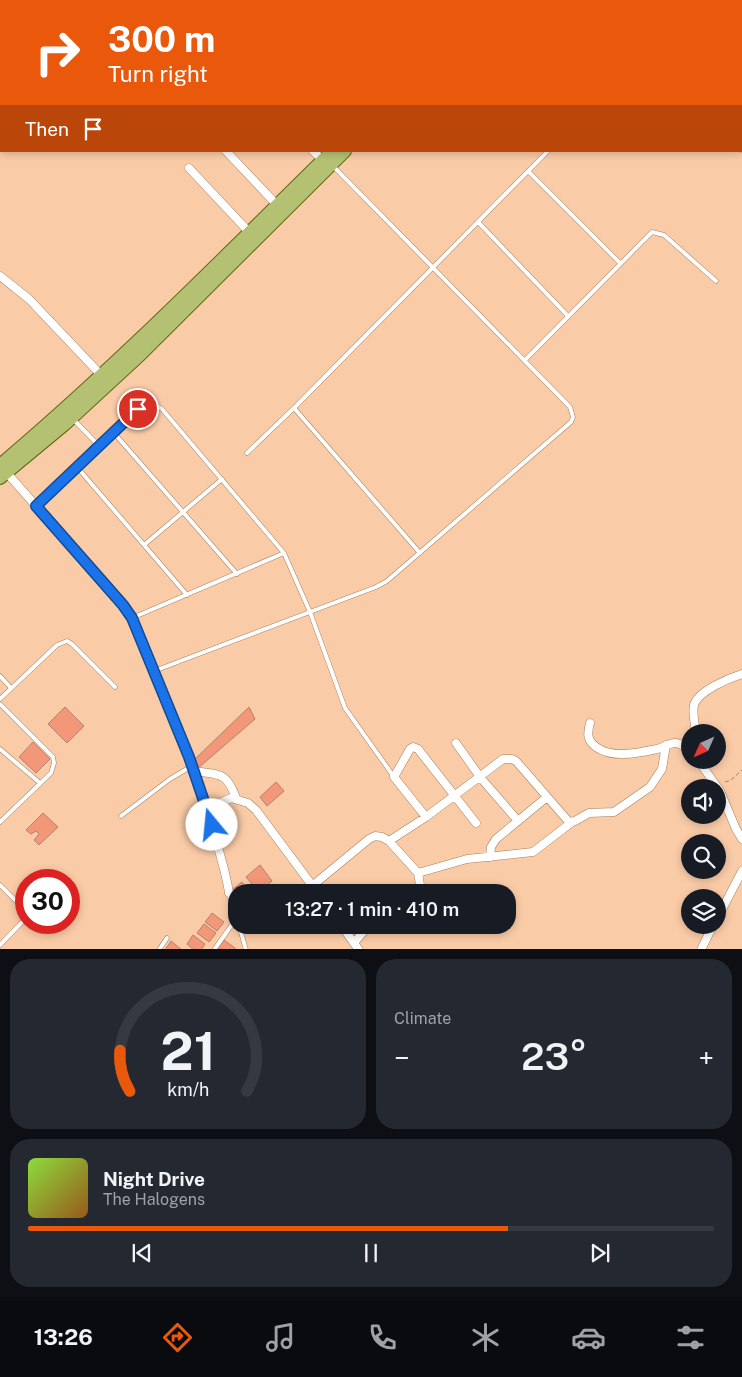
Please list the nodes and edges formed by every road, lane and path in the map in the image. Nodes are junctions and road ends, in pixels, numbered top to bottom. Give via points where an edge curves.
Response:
1 (227, 152) edge
2 (315, 152) edge
3 (343, 152) edge
4 (547, 152) edge
5 (328, 159) edge
6 (189, 168) dead end
7 (528, 171) junction
8 (277, 205) junction
9 (478, 222) junction
10 (249, 232) junction
11 (620, 263) junction
12 (433, 268) junction
13 (0, 276) edge
14 (716, 281) dead end
15 (568, 316) junction
16 (525, 360) junction
17 (102, 376) junction
18 (294, 408) junction
19 (72, 418) junction
20 (114, 433) junction
21 (99, 446) junction
22 (247, 452) dead end
23 (77, 467) junction
24 (2, 472) edge
25 (222, 479) junction
26 (36, 506) junction
27 (184, 512) junction
28 (144, 545) junction
29 (284, 553) junction
30 (420, 553) junction
31 (237, 574) junction
32 (187, 595) junction
33 (310, 612) junction
34 (132, 618) junction
35 (154, 672) junction
36 (742, 674) edge
37 (0, 676) edge
38 (115, 687) dead end
39 (11, 688) junction
40 (0, 699) edge
41 (0, 704) edge
42 (590, 723) dead end
43 (695, 724) edge
44 (456, 742) dead end
45 (666, 745) junction
46 (681, 746) edge
47 (0, 749) edge
48 (193, 768) junction
49 (705, 769) edge
50 (742, 770) edge
51 (394, 777) junction
52 (480, 777) junction
53 (712, 779) edge
54 (726, 782) edge
55 (40, 783) junction
56 (455, 796) junction
57 (548, 797) junction
58 (236, 798) junction
59 (726, 804) edge
60 (207, 809) junction
61 (122, 816) dead end
62 (426, 817) junction
63 (518, 821) junction
64 (0, 822) edge
65 (572, 822) junction
66 (476, 823) dead end
67 (742, 839) edge
68 (389, 841) junction
69 (490, 857) junction
70 (742, 871) edge
71 (418, 873) junction
72 (311, 884) edge
73 (314, 884) edge
74 (420, 884) edge
75 (0, 885) edge
76 (228, 887) edge
77 (15, 900) edge
78 (726, 902) edge
79 (15, 929) edge
80 (228, 930) edge
81 (242, 934) edge
82 (348, 934) edge
83 (361, 934) edge
84 (709, 934) edge
85 (167, 938) dead end
86 (354, 942) junction
87 (0, 945) edge
88 (160, 949) edge
89 (215, 949) edge
90 (246, 949) edge
91 (358, 949) edge
92 (701, 949) edge

1 - 8 street
2 - 5 street
3 - 5 main road
4 - 7 lane
5 - 8 main road
5 - 12 lane
5 - 19 main road via 141,354
6 - 10 street
7 - 9 lane
7 - 11 lane
8 - 10 main road
9 - 12 lane
9 - 15 lane
10 - 17 main road
11 - 14 lane via 647,235 658,232
11 - 15 lane
12 - 16 lane
12 - 18 lane
13 - 17 street via 29,299
15 - 16 lane
16 - 30 lane via 570,406 574,417
17 - 24 main road
18 - 22 lane
18 - 30 lane
19 - 21 lane
19 - 24 main road
20 - 21 lane
20 - 25 lane via 144,405 158,406
20 - 27 lane
21 - 23 lane
23 - 26 lane
23 - 28 lane
24 - 26 street
25 - 27 lane
25 - 29 lane
26 - 34 street
27 - 28 lane
27 - 31 lane
28 - 32 lane
29 - 31 lane
29 - 33 lane
30 - 33 lane via 376,587
31 - 32 lane
32 - 34 lane
33 - 35 lane
33 - 51 lane via 348,714
34 - 35 street
35 - 48 street
36 - 43 street via 706,691 697,699 694,705
37 - 39 lane
38 - 39 lane via 67,641 57,645
39 - 40 lane
41 - 55 lane via 52,758 51,773
42 - 45 street via 587,732 591,743 609,754 659,749
44 - 52 street
45 - 46 street
45 - 65 street via 662,769 650,787 614,812 588,813
47 - 55 lane
48 - 58 street via 224,777
48 - 60 street
48 - 61 lane via 170,779
49 - 53 street
50 - 54 path
51 - 56 street via 410,748 416,747
51 - 62 street
52 - 56 street
52 - 57 street via 503,760 516,760
52 - 63 street
55 - 64 lane
56 - 62 street
56 - 66 street
57 - 63 street
57 - 65 street
58 - 60 street
58 - 72 street via 256,810
59 - 67 street
60 - 76 street
62 - 68 street
63 - 69 street via 492,843
65 - 69 street via 533,852
68 - 71 street
68 - 73 street via 375,836 369,839
69 - 71 street via 462,860
70 - 78 street
71 - 74 street
75 - 77 lane
79 - 87 lane
80 - 89 lane
81 - 90 lane
82 - 86 street
83 - 86 street
84 - 92 street
85 - 88 lane
86 - 91 street

